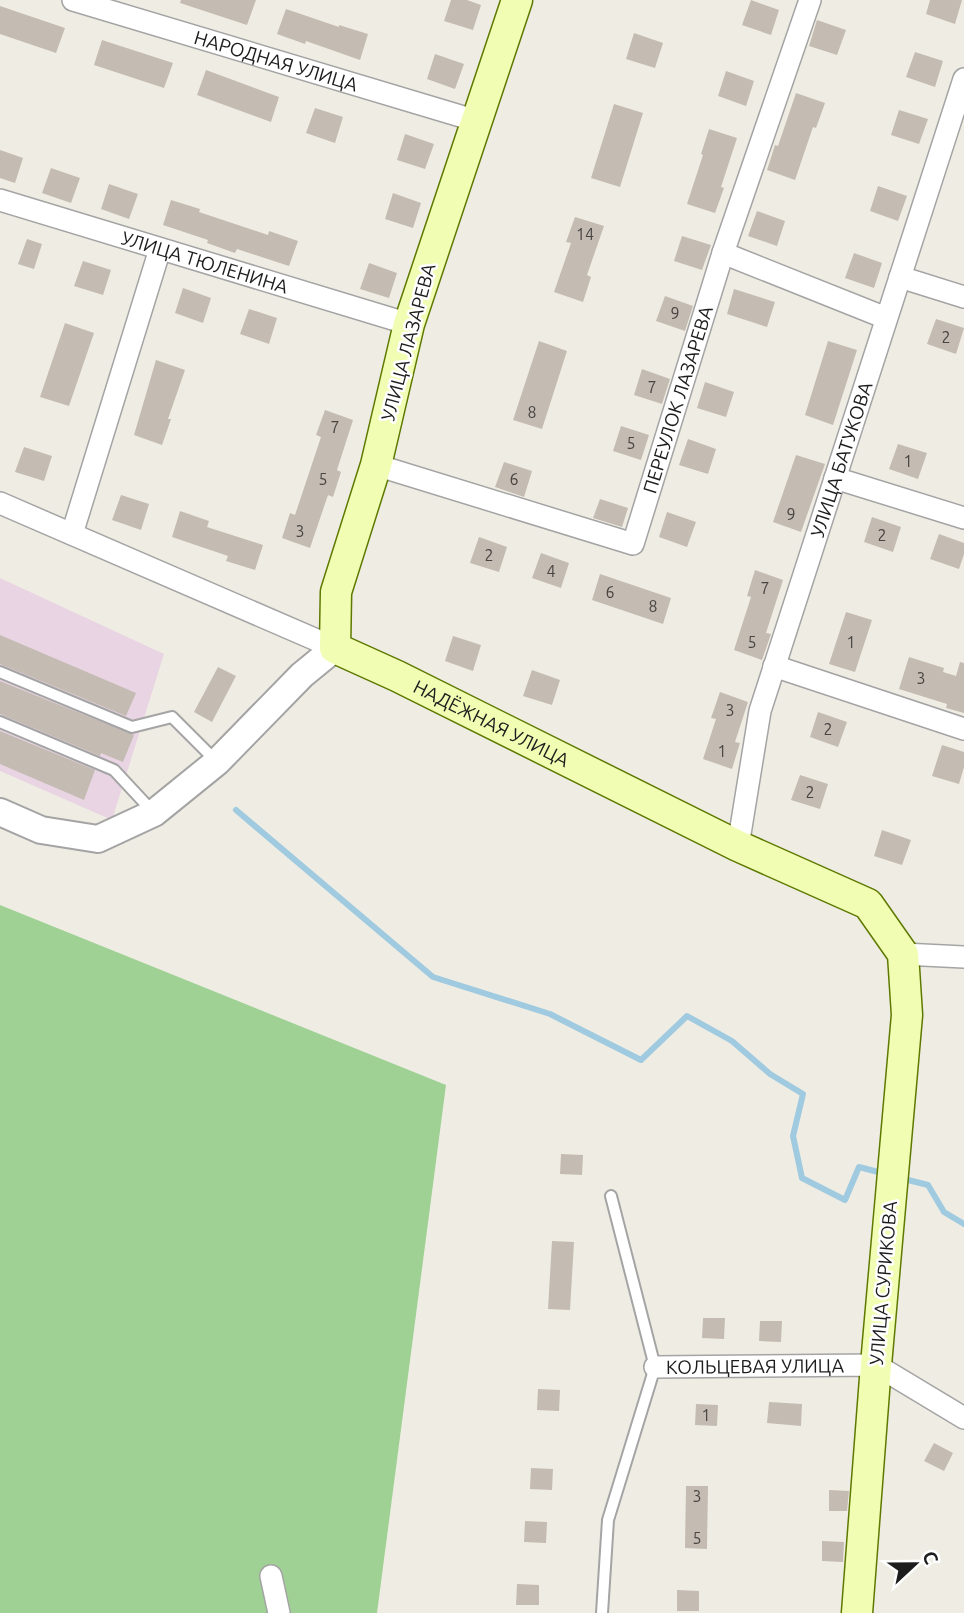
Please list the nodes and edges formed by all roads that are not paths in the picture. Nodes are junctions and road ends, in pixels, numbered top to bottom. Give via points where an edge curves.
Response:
1 (73, 0) edge
2 (517, 0) edge
3 (810, 0) edge
4 (964, 79) edge
5 (477, 121) junction
6 (0, 200) edge
7 (160, 249) junction
8 (723, 253) junction
9 (900, 277) junction
10 (964, 297) edge
11 (887, 318) junction
12 (409, 324) junction
13 (376, 465) junction
14 (835, 478) junction
15 (0, 503) edge
16 (964, 517) edge
17 (72, 534) junction
18 (335, 648) junction
19 (774, 666) junction
20 (0, 672) edge
21 (0, 722) edge
22 (964, 729) edge
23 (218, 762) junction
24 (0, 812) edge
25 (154, 813) junction
26 (738, 846) junction
27 (903, 954) junction
28 (964, 957) edge
29 (611, 1196) dead end
30 (876, 1365) junction
31 (655, 1367) junction
32 (964, 1418) edge
33 (271, 1576) dead end
34 (279, 1613) edge
35 (602, 1613) edge
36 (857, 1613) edge

1 - 5 street, НАРОДНАЯ УЛИЦА
2 - 5 main road, УЛИЦА ЛАЗАРЕВА
3 - 8 street, ПЕРЕУЛОК ЛАЗАРЕВА
4 - 9 street, УЛИЦА БАТУКОВА
5 - 12 main road, УЛИЦА ЛАЗАРЕВА
6 - 7 street, УЛИЦА ТЮЛЕНИНА
7 - 12 street, УЛИЦА ТЮЛЕНИНА
7 - 17 street
8 - 11 street
8 - 13 street, ПЕРЕУЛОК ЛАЗАРЕВА via 633,544
9 - 10 street
9 - 11 street, УЛИЦА БАТУКОВА
11 - 14 street, УЛИЦА БАТУКОВА
12 - 13 main road, УЛИЦА ЛАЗАРЕВА
13 - 18 main road, УЛИЦА ЛАЗАРЕВА via 336,593
14 - 16 street
14 - 19 street, УЛИЦА БАТУКОВА
15 - 17 street, НАДЁЖНАЯ УЛИЦА
17 - 18 street, НАДЁЖНАЯ УЛИЦА
18 - 23 street via 302,675
18 - 26 main road, НАДЁЖНАЯ УЛИЦА
19 - 22 street
19 - 26 street, УЛИЦА БАТУКОВА via 760,711
20 - 23 lane via 132,727 173,717
21 - 25 lane via 114,770
23 - 25 street
24 - 25 street via 41,830 98,839
26 - 27 main road, НАДЁЖНАЯ УЛИЦА via 868,904
27 - 28 street
27 - 30 main road, УЛИЦА СУРИКОВА via 907,1015
29 - 31 lane
30 - 31 street, КОЛЬЦЕВАЯ УЛИЦА
30 - 32 street
30 - 36 main road, УЛИЦА СУРИКОВА
31 - 35 lane via 608,1520
33 - 34 street

